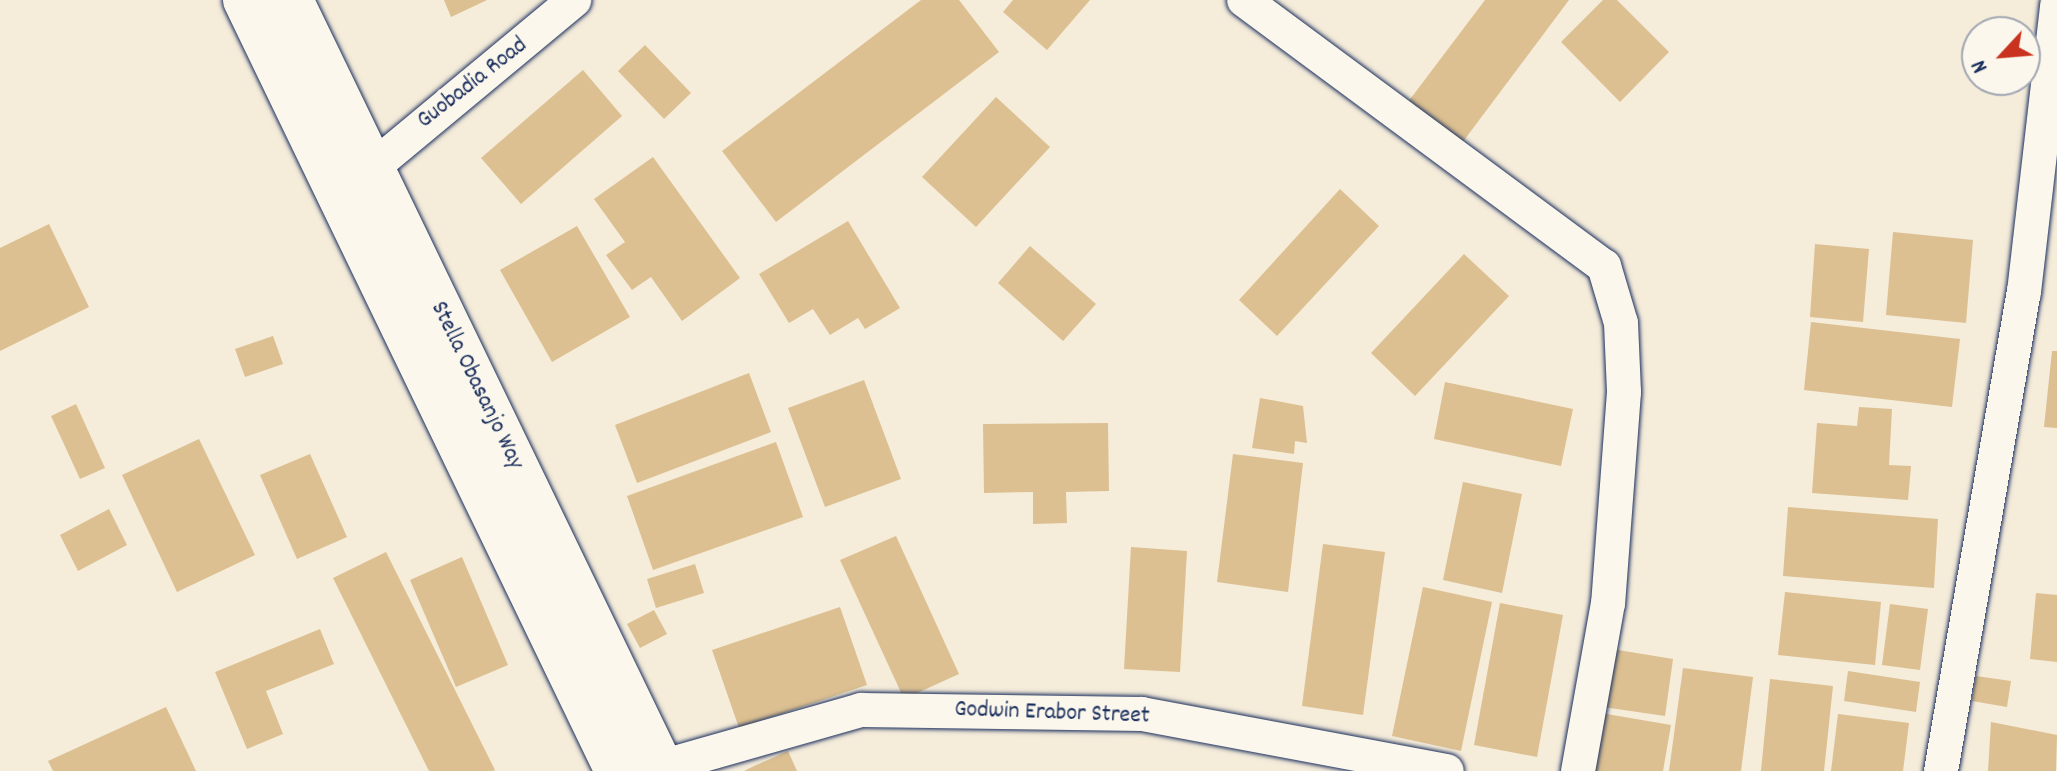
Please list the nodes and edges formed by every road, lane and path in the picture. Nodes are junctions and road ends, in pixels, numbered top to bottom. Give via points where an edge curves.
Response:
1 (245, 0) edge
2 (291, 0) edge
3 (574, 0) edge
4 (1244, 0) edge
5 (2057, 5) edge
6 (372, 168) junction
7 (396, 266) junction
8 (657, 769) edge
9 (617, 771) edge
10 (1447, 771) edge
11 (1578, 771) edge
12 (1941, 771) edge

1 - 7 street
2 - 6 street, Stella Obasanjo Way
3 - 6 street, Guobadia Road
4 - 11 street via 1604,266 1621,323 1624,392 1608,603
5 - 12 street via 2024,292
6 - 7 street, Stella Obasanjo Way
7 - 8 street, Stella Obasanjo Way
7 - 9 street
8 - 10 street, Godwin Erabor Street via 861,710 1142,714

